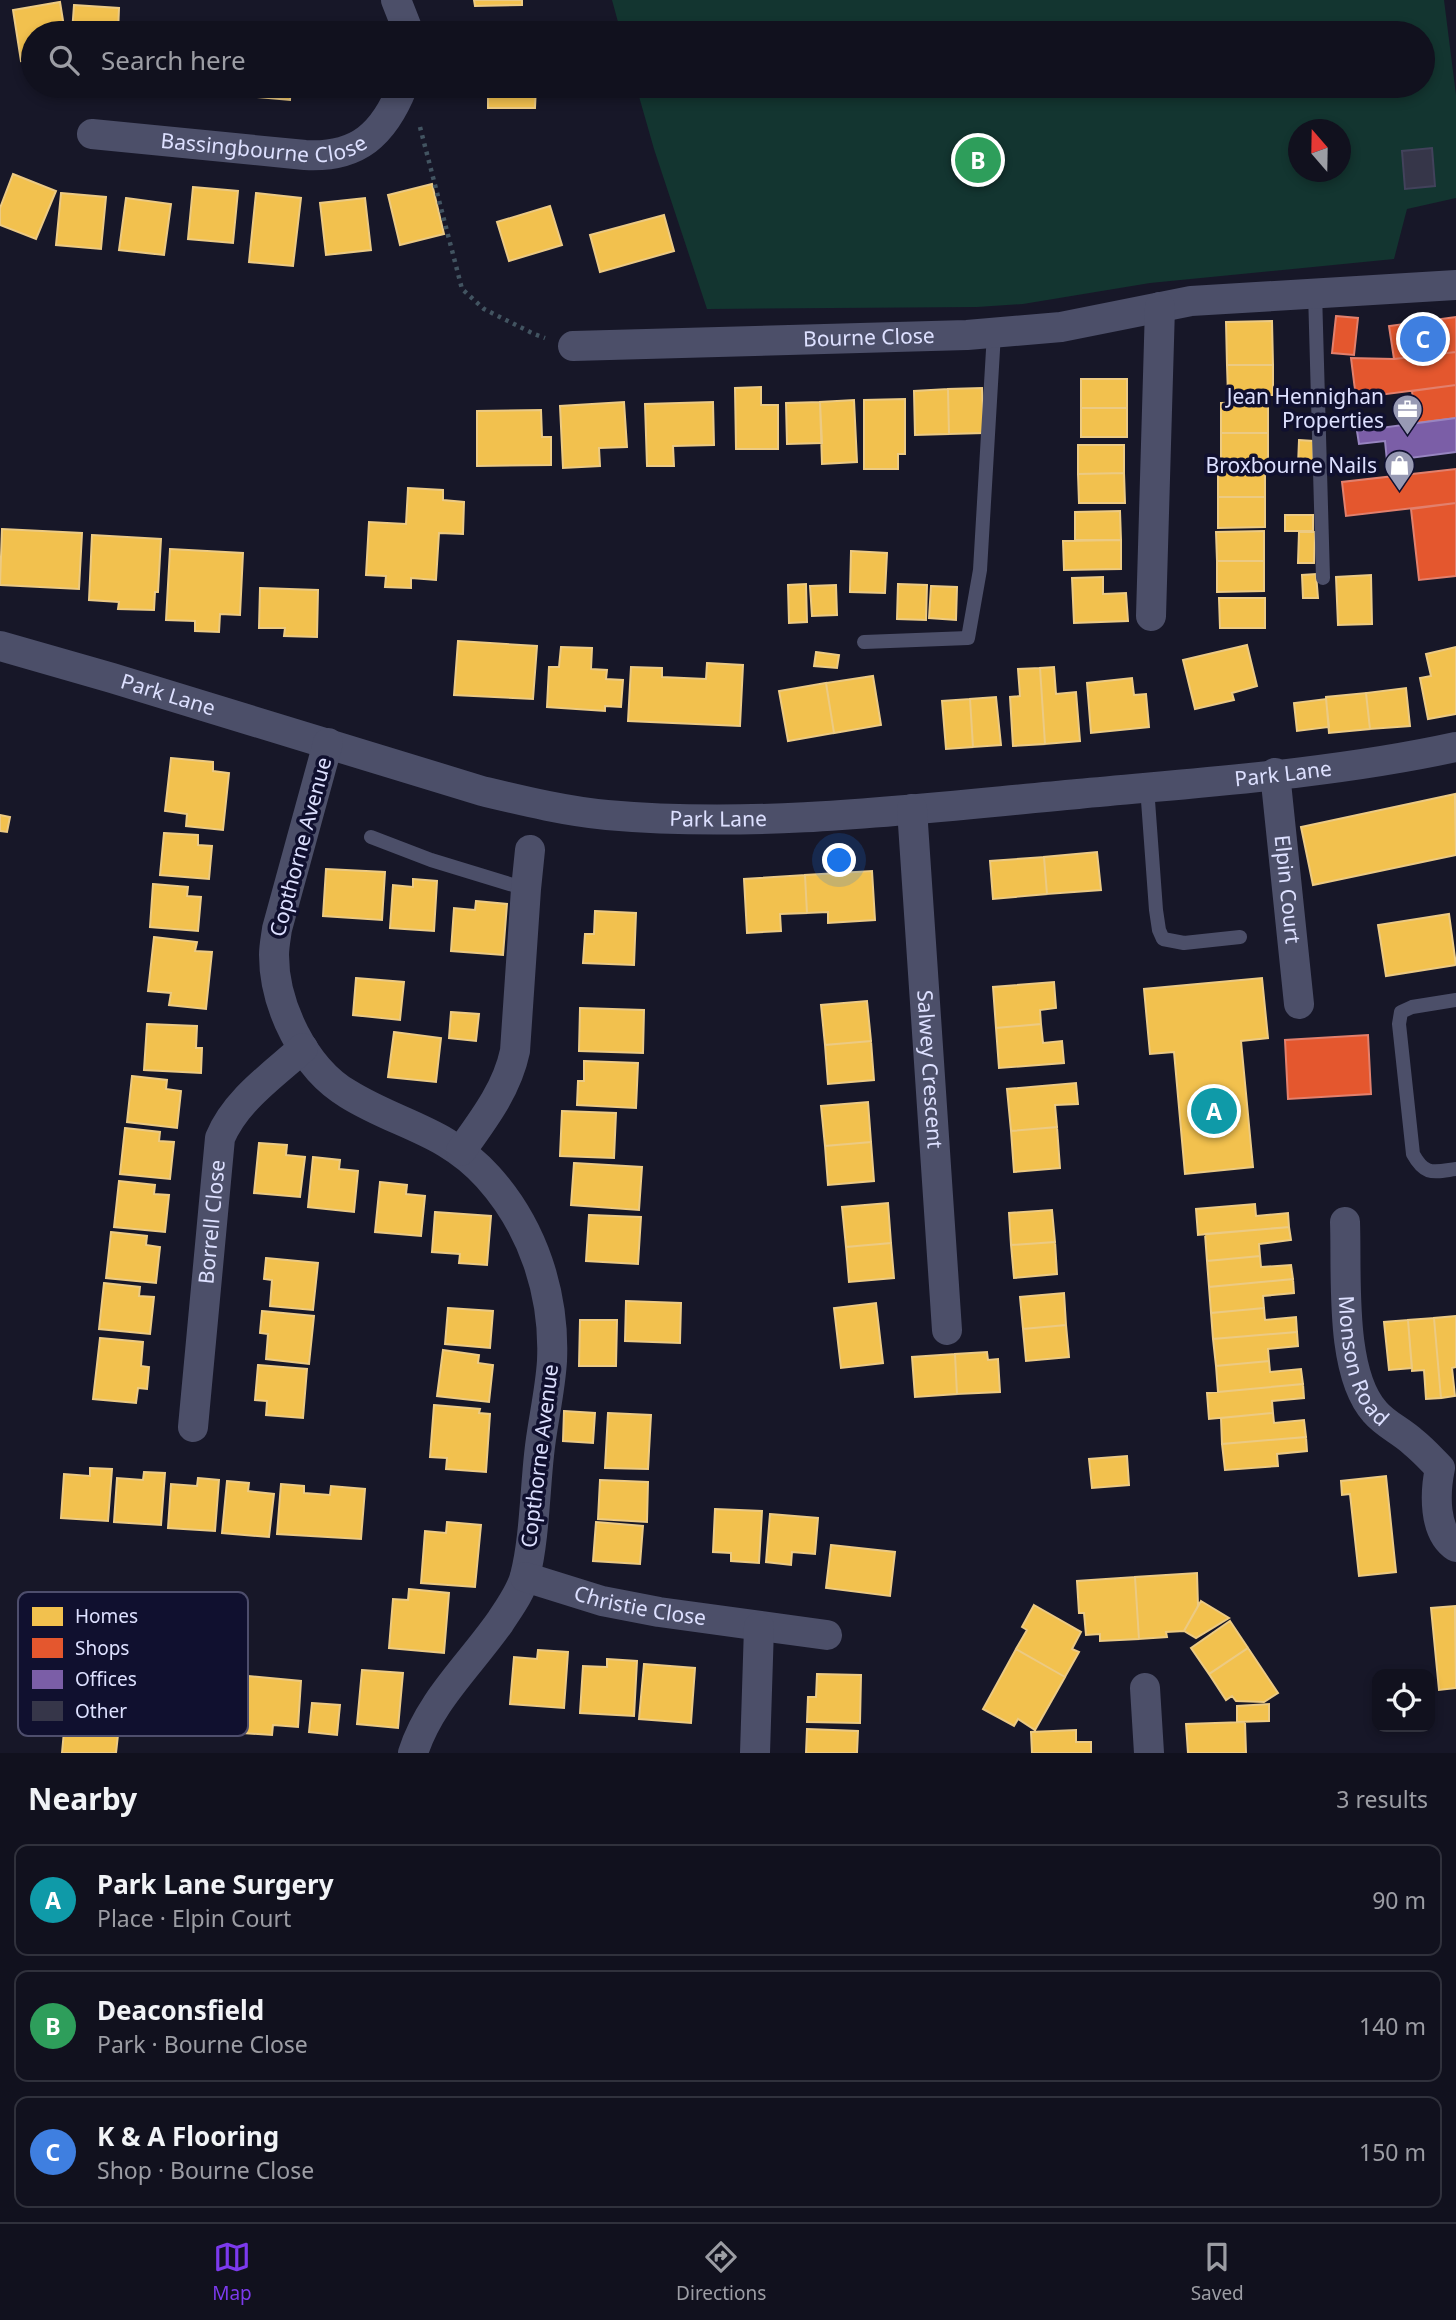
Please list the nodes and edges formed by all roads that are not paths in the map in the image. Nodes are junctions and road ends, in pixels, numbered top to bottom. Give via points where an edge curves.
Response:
1 (396, 0) edge
2 (404, 21) edge
3 (397, 98) edge
4 (92, 134) dead end
5 (1456, 285) edge
6 (1315, 292) junction
7 (1160, 307) junction
8 (994, 333) junction
9 (573, 346) road end
10 (1323, 578) dead end
11 (1151, 616) dead end
12 (864, 642) dead end
13 (0, 646) edge
14 (328, 743) junction
15 (1456, 747) edge
16 (1275, 774) junction
17 (1147, 787) junction
18 (912, 809) junction
19 (371, 837) dead end
20 (530, 850) dead end
21 (526, 889) junction
22 (1240, 937) dead end
23 (1456, 1000) edge
24 (1299, 1004) dead end
25 (303, 1048) junction
26 (461, 1151) junction
27 (1456, 1169) edge
28 (1345, 1222) dead end
29 (947, 1330) dead end
30 (193, 1427) dead end
31 (1448, 1465) edge
32 (1456, 1547) edge
33 (525, 1577) junction
34 (759, 1627) junction
35 (827, 1634) dead end
36 (1145, 1688) dead end
37 (413, 1753) edge
38 (755, 1753) edge
39 (1149, 1753) edge

1 - 2 street
3 - 4 street, Bassingbourne Close via 370,137 355,148 323,156
5 - 6 street, Bourne Close
6 - 7 street, Bourne Close
6 - 10 lane
7 - 8 street, Bourne Close via 1061,327
7 - 11 street
8 - 9 street, Bourne Close
8 - 12 lane via 980,570 968,638
13 - 14 street, Park Lane
14 - 18 street, Park Lane via 482,791 605,815 723,820
14 - 25 street, Copthorne Avenue via 282,908 274,955 281,999
15 - 16 street, Park Lane
16 - 17 street, Park Lane
16 - 24 street, Elpin Court
17 - 18 street, Park Lane
17 - 22 lane via 1156,910 1163,939 1184,943
18 - 29 street, Salwey Crescent
19 - 21 lane
20 - 21 street
21 - 26 street via 511,1070 490,1111
23 - 27 lane via 1412,1007 1401,1012 1399,1024 1413,1154 1420,1167 1432,1172
25 - 26 street, Copthorne Avenue via 321,1073 346,1093
25 - 30 street, Borrell Close via 239,1105 220,1138
26 - 33 street, Copthorne Avenue via 488,1177 524,1232 538,1260 553,1328
28 - 31 street, Monson Road via 1349,1340 1362,1390 1374,1411
31 - 32 street, Monson Road via 1436,1485 1441,1532
33 - 34 street, Christie Close via 602,1601
33 - 37 street, Copthorne Avenue via 505,1615 432,1710
34 - 35 street, Christie Close
34 - 38 street
36 - 39 street

